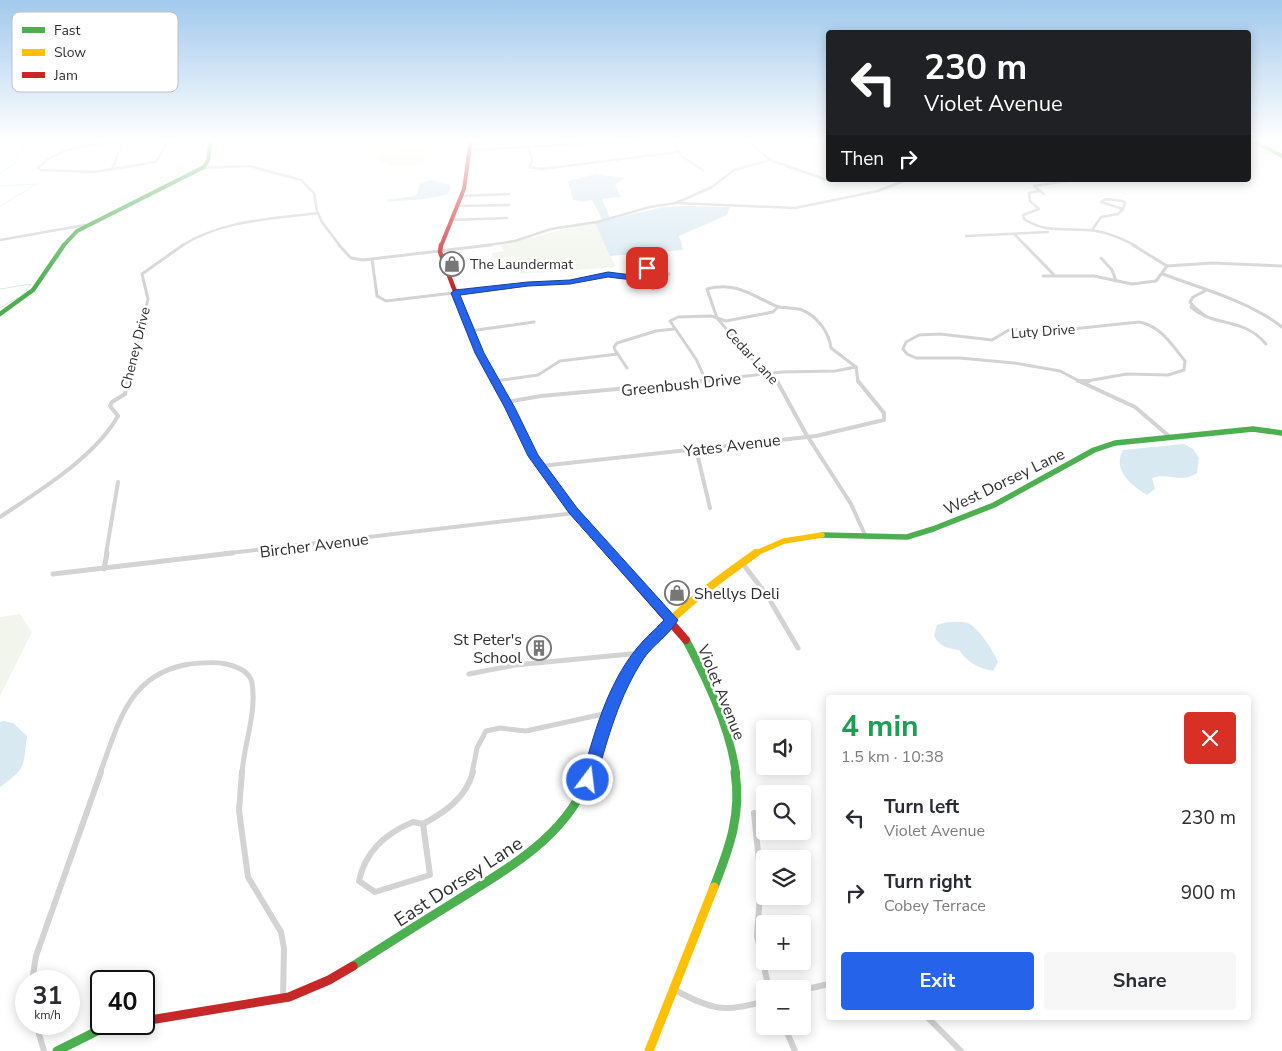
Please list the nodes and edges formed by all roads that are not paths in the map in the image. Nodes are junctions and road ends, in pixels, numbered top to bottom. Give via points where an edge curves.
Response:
1 (161, 188) edge
2 (309, 188) edge
3 (463, 188) edge
4 (710, 188) edge
5 (885, 188) edge
6 (1036, 188) edge
7 (1039, 191) junction
8 (509, 194) dead end
9 (1044, 194) dead end
10 (461, 196) junction
11 (676, 203) junction
12 (509, 205) dead end
13 (457, 206) junction
14 (1123, 209) junction
15 (318, 212) junction
16 (507, 218) dead end
17 (450, 220) junction
18 (85, 225) junction
19 (1092, 230) junction
20 (1052, 232) junction
21 (966, 236) dead end
22 (1015, 236) junction
23 (0, 240) edge
24 (440, 252) junction
25 (1101, 258) dead end
26 (372, 259) junction
27 (1167, 266) junction
28 (1282, 266) edge
29 (1163, 274) junction
30 (1043, 276) dead end
31 (1055, 276) junction
32 (1116, 281) junction
33 (653, 289) dead end
34 (1205, 292) junction
35 (455, 293) junction
36 (778, 307) junction
37 (0, 314) edge
38 (717, 318) junction
39 (534, 322) dead end
40 (1282, 328) edge
41 (674, 329) junction
42 (470, 331) junction
43 (1266, 344) dead end
44 (618, 354) junction
45 (856, 367) junction
46 (627, 368) dead end
47 (770, 374) junction
48 (496, 381) junction
49 (706, 382) junction
50 (1081, 382) junction
51 (507, 402) junction
52 (1282, 433) edge
53 (808, 436) junction
54 (1170, 437) junction
55 (696, 449) junction
56 (541, 466) junction
57 (118, 482) dead end
58 (710, 508) dead end
59 (575, 513) junction
60 (0, 517) edge
61 (866, 537) junction
62 (743, 564) junction
63 (104, 569) junction
64 (53, 574) dead end
65 (671, 620) junction
66 (798, 648) dead end
67 (641, 653) junction
68 (470, 674) dead end
69 (608, 713) junction
70 (754, 813) dead end
71 (423, 824) junction
72 (34, 970) edge
73 (766, 980) edge
74 (826, 985) edge
75 (811, 988) edge
76 (673, 990) junction
77 (283, 998) junction
78 (756, 1004) edge
79 (155, 1019) edge
80 (930, 1020) edge
81 (90, 1034) edge
82 (39, 1035) edge
83 (788, 1035) edge
84 (44, 1051) edge
85 (57, 1051) edge
86 (649, 1051) edge
87 (795, 1051) edge
88 (961, 1051) edge

1 - 18 main road
2 - 15 street via 314,193
3 - 10 main road
4 - 11 street
5 - 11 street via 795,208
6 - 7 street
7 - 9 street
7 - 20 street via 1029,193 1030,201 1039,209 1023,216 1029,224
8 - 10 street
10 - 13 main road
11 - 24 street via 598,222 550,229 522,240
12 - 13 street
13 - 17 main road
14 - 14 street via 1125,203 1121,200 1101,201
14 - 19 street via 1118,214 1101,218
15 - 26 street via 349,256
15 - 60 street, Cheney Drive via 210,231 142,274 148,298 125,394 110,406 118,416 114,424 81,456
16 - 17 street
17 - 24 main road
18 - 23 street
18 - 37 main road via 58,252 33,290
19 - 20 street
19 - 27 street via 1125,240
20 - 22 street
21 - 22 street
22 - 31 street
24 - 26 street
24 - 35 main road, Violet Avenue
25 - 32 street via 1112,270
26 - 35 street via 377,296 383,301
27 - 28 street via 1212,263
27 - 29 street
29 - 32 street via 1156,281 1146,283
29 - 34 street
30 - 31 street
31 - 32 street via 1094,276
33 - 35 street via 669,274 647,268 633,277 608,274 570,282
34 - 40 street via 1268,316
34 - 43 street via 1190,302 1198,316 1238,323 1256,332
35 - 42 main road, Violet Avenue
36 - 38 street via 774,312 726,321
36 - 38 street, Cedar Lane via 740,288 710,287 707,291
36 - 45 street via 801,310 815,318 830,338 831,348
38 - 41 street via 678,316 670,321
38 - 47 street, Cedar Lane via 751,358
39 - 42 street
41 - 44 street via 617,343 614,349
41 - 49 street via 696,359
42 - 48 main road, Violet Avenue
44 - 46 street
44 - 48 street via 560,361 538,375
45 - 47 street, Greenbush Drive
45 - 53 street, Yates Avenue via 858,383 884,413 884,420
47 - 49 street, Greenbush Drive
47 - 53 street, Cedar Lane via 776,378
48 - 51 main road, Violet Avenue
49 - 51 street, Greenbush Drive via 541,396
50 - 50 street, Luty Drive via 1128,374 1168,375 1184,370 1185,363 1157,327 1147,322 1072,329 1009,330 992,340 940,334 919,336 906,342 904,349 906,354 916,358 960,358 1046,369
50 - 54 street, Luty Drive via 1135,407
51 - 56 main road, Violet Avenue
52 - 54 main road, West Dorsey Lane via 1253,430
53 - 55 street, Yates Avenue
53 - 61 street via 851,504
54 - 61 main road, West Dorsey Lane via 1100,447 994,505 933,530 907,537
55 - 56 street, Yates Avenue
55 - 58 street
56 - 59 main road, Violet Avenue
57 - 63 street
59 - 63 street, Bircher Avenue
59 - 65 main road, Violet Avenue
61 - 62 main road, West Dorsey Lane via 813,535 782,540
62 - 65 main road, West Dorsey Lane
62 - 66 street via 768,597
63 - 64 street, Bircher Avenue
65 - 67 main road, East Dorsey Lane
65 - 76 main road, Violet Avenue via 687,641 729,741 738,807 728,852
67 - 68 street via 515,665
67 - 69 main road, East Dorsey Lane
69 - 71 street via 526,731 498,727 486,731 477,744 470,782 451,808
69 - 77 main road, East Dorsey Lane via 581,797 559,825 528,854 352,967
70 - 73 street via 761,880 757,936
71 - 71 street via 430,874 376,892 359,881 360,871 377,844 388,834 399,826 413,822
72 - 77 street via 65,869 124,710 138,689 166,670 190,664 222,663 245,672 252,681 252,707 239,811 248,878 281,932 284,948
74 - 75 street
76 - 78 street via 720,1010 737,1010
76 - 86 main road, Violet Avenue
77 - 79 main road, East Dorsey Lane
80 - 88 street
81 - 85 main road
82 - 84 street
83 - 87 street

